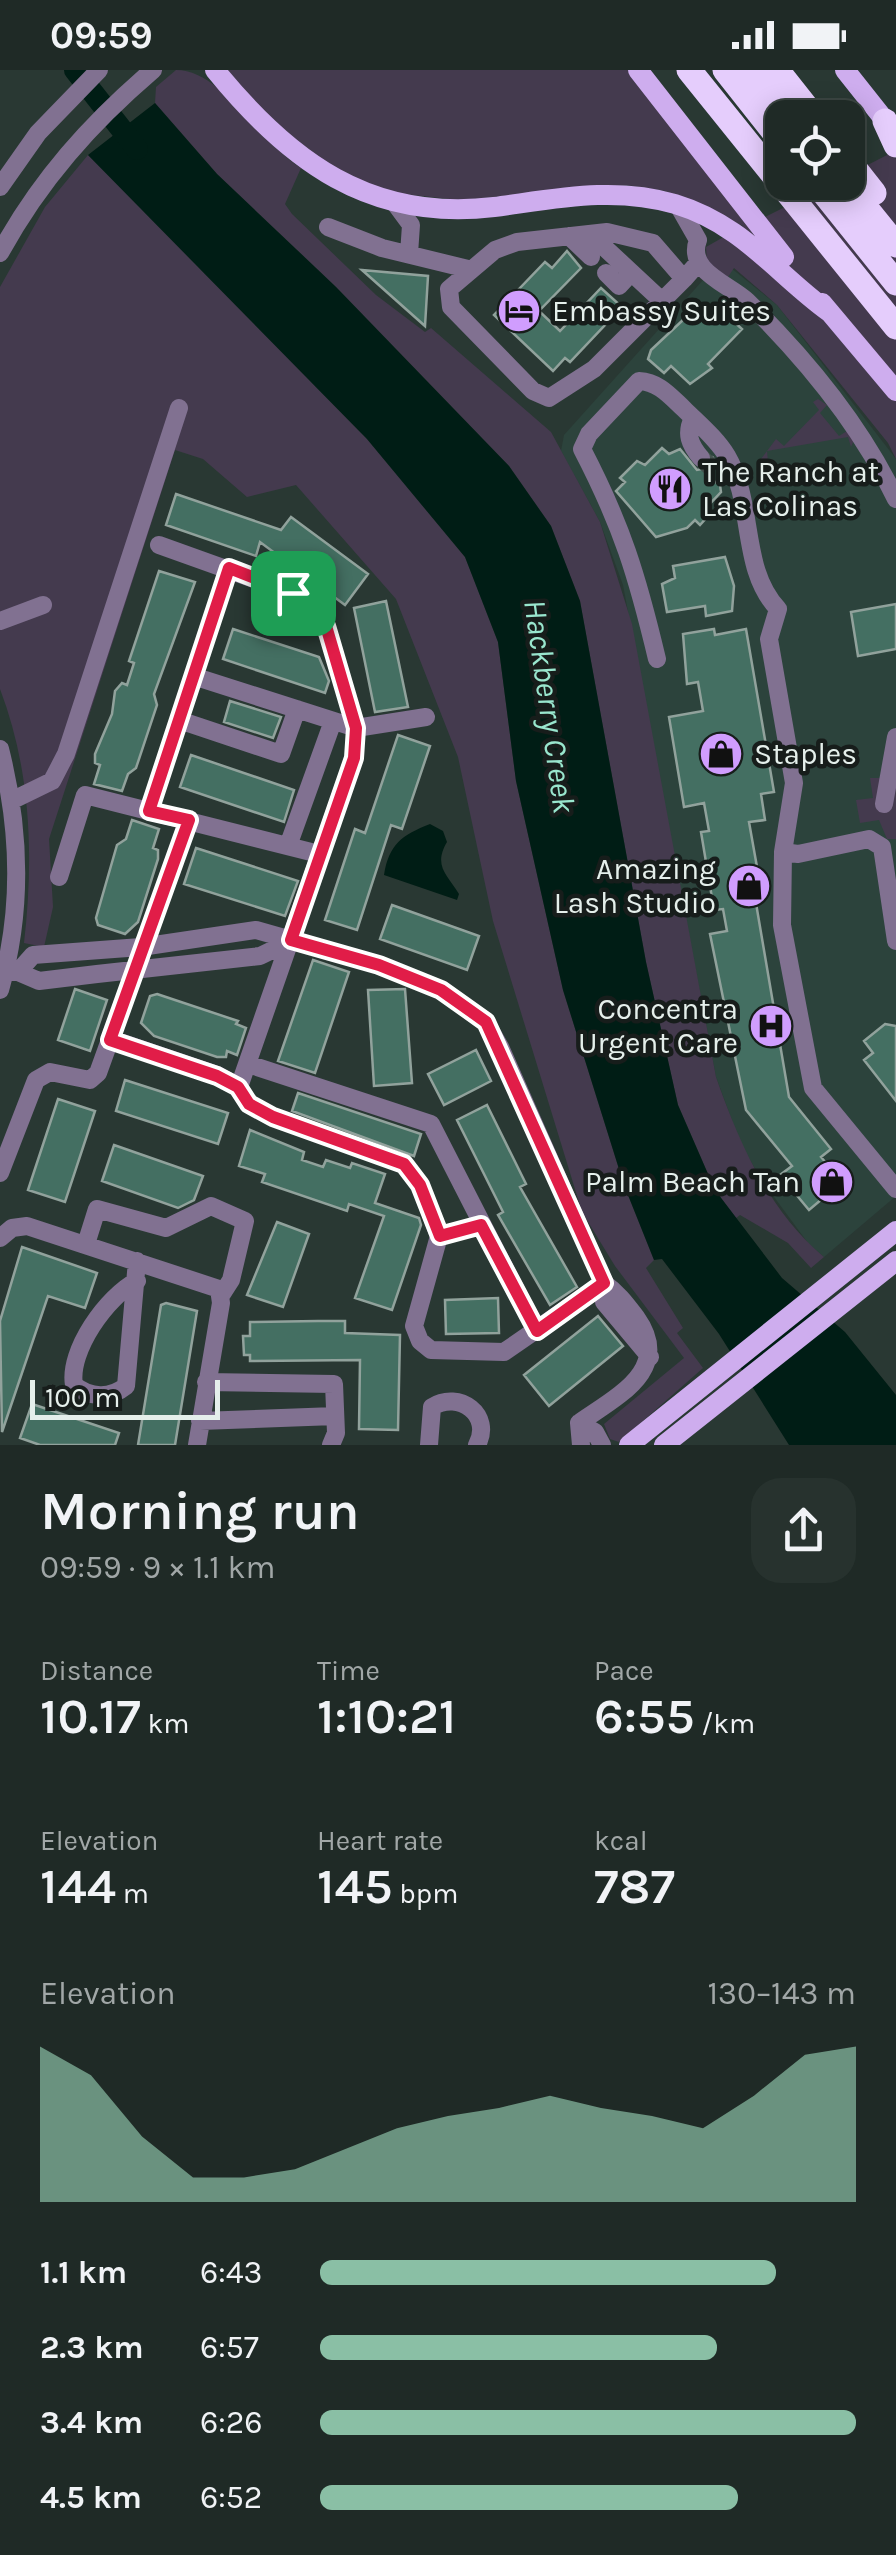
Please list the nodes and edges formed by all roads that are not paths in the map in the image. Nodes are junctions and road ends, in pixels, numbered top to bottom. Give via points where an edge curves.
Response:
1 (99, 70) edge
2 (153, 70) edge
3 (215, 70) edge
4 (638, 70) edge
5 (689, 70) edge
6 (725, 70) edge
7 (753, 70) edge
8 (777, 70) edge
9 (845, 70) edge
10 (777, 100) edge
11 (800, 100) edge
12 (765, 121) edge
13 (892, 133) edge
14 (4, 179) edge
15 (865, 181) edge
16 (829, 200) edge
17 (860, 200) edge
18 (394, 202) junction
19 (678, 206) junction
20 (435, 207) junction
21 (896, 220) edge
22 (411, 225) junction
23 (813, 226) junction
24 (328, 227) dead end
25 (729, 228) junction
26 (590, 234) junction
27 (569, 236) junction
28 (698, 240) junction
29 (896, 245) edge
30 (0, 253) edge
31 (409, 254) junction
32 (591, 258) dead end
33 (698, 263) junction
34 (468, 269) junction
35 (606, 273) dead end
36 (631, 273) junction
37 (684, 278) junction
38 (896, 283) edge
39 (662, 300) junction
40 (896, 309) edge
41 (830, 312) junction
42 (896, 327) edge
43 (860, 347) junction
44 (896, 391) edge
45 (896, 405) edge
46 (178, 408) dead end
47 (693, 418) junction
48 (715, 464) junction
49 (896, 499) edge
50 (159, 544) dead end
51 (229, 568) junction
52 (43, 605) dead end
53 (0, 621) edge
54 (656, 660) dead end
55 (193, 676) junction
56 (297, 709) junction
57 (426, 717) dead end
58 (179, 720) junction
59 (333, 721) junction
60 (356, 728) junction
61 (896, 737) edge
62 (0, 748) edge
63 (13, 800) junction
64 (892, 804) edge
65 (149, 811) junction
66 (189, 820) junction
67 (288, 846) junction
68 (783, 852) junction
69 (320, 854) junction
70 (60, 877) dead end
71 (9, 894) edge
72 (291, 940) junction
73 (896, 941) edge
74 (144, 946) junction
75 (136, 969) junction
76 (8, 978) edge
77 (110, 1040) junction
78 (248, 1064) junction
79 (238, 1087) junction
80 (0, 1173) edge
81 (896, 1189) edge
82 (481, 1225) junction
83 (896, 1231) edge
84 (440, 1236) junction
85 (0, 1238) edge
86 (86, 1244) junction
87 (137, 1260) junction
88 (896, 1261) edge
89 (136, 1281) junction
90 (604, 1283) junction
91 (222, 1294) junction
92 (537, 1331) junction
93 (206, 1382) junction
94 (335, 1416) junction
95 (200, 1421) junction
96 (579, 1423) junction
97 (197, 1445) edge
98 (331, 1445) edge
99 (429, 1445) edge
100 (476, 1445) edge
101 (581, 1445) edge
102 (602, 1445) edge
103 (628, 1445) edge
104 (664, 1445) edge

1 - 14 street
2 - 30 street via 76,140
3 - 18 main road via 303,162
4 - 41 main road
5 - 23 highway
6 - 12 highway
7 - 10 highway
8 - 11 highway
9 - 13 main road
15 - 21 highway
16 - 38 highway
17 - 29 highway
18 - 20 main road
18 - 22 street
19 - 20 main road via 596,194
19 - 25 main road
19 - 28 street
20 - 22 street
22 - 31 street
23 - 40 highway
23 - 42 highway
24 - 31 street
25 - 28 street
25 - 41 main road
26 - 27 street
26 - 36 street
26 - 37 street via 634,235 653,243
27 - 32 street
27 - 34 street via 518,242
28 - 33 street
31 - 34 street
33 - 37 street
33 - 49 street via 776,331 873,450
34 - 39 street via 450,289 451,308 533,391 549,398 594,368
35 - 36 street via 619,286
36 - 39 street
37 - 39 street
41 - 43 main road
43 - 44 main road
43 - 45 main road
46 - 63 street via 66,754 52,781
47 - 48 street
47 - 48 street via 690,445
47 - 54 street via 653,382 639,381 582,449 634,562
48 - 68 street via 744,506 760,590 778,609 770,639 794,783
50 - 51 street
51 - 55 street
51 - 60 street via 293,593 326,626
52 - 53 street
55 - 56 street
55 - 58 street
56 - 58 street via 281,754
56 - 59 street
57 - 60 street
58 - 65 street
59 - 60 street
59 - 67 street
60 - 69 street via 354,758
61 - 64 street
62 - 63 street
63 - 71 street
65 - 66 street
65 - 70 street via 85,795
66 - 67 street
66 - 74 street
67 - 69 street
68 - 73 street via 869,839 882,847
68 - 81 street via 782,925 813,1088
69 - 72 street
71 - 76 street
72 - 74 street via 256,930
72 - 75 street via 260,956
72 - 78 street
72 - 90 street via 441,990 486,1022
74 - 75 street
74 - 76 street via 33,955
75 - 76 street via 39,981
75 - 77 street
77 - 79 street
77 - 80 street via 95,1078 50,1072 36,1080
78 - 79 street
78 - 82 street via 431,1124
79 - 84 street via 249,1104 273,1117 404,1164
82 - 84 street
82 - 92 street
83 - 103 main road
84 - 92 street via 418,1304 414,1326 420,1341 442,1353 504,1352
85 - 86 street via 19,1225
86 - 87 street
86 - 91 street via 97,1209 166,1228 210,1206 246,1220
87 - 89 street
87 - 91 street via 212,1284
88 - 104 main road
89 - 89 street via 126,1386 104,1396 84,1393 74,1386 76,1361 115,1295
90 - 92 street
90 - 96 street via 604,1302 650,1356 621,1394
91 - 93 street
93 - 94 street via 334,1384
93 - 95 street
94 - 95 street
94 - 98 street
95 - 97 street
96 - 101 street
96 - 102 street
99 - 100 street via 432,1407 450,1401 478,1415 482,1435

